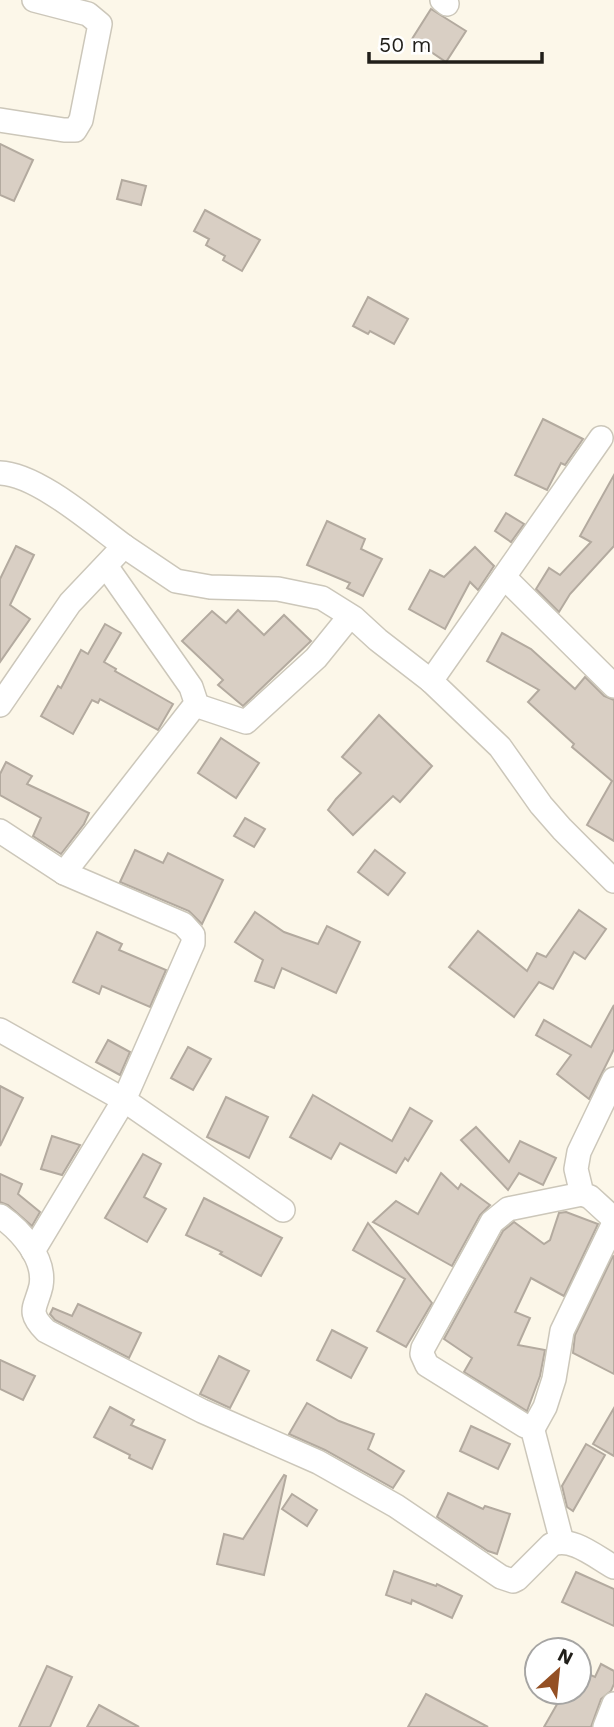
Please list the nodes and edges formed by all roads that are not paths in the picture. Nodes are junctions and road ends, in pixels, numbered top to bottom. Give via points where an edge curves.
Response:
1 (34, 0) edge
2 (0, 120) edge
3 (601, 438) dead end
4 (0, 473) edge
5 (124, 546) junction
6 (106, 566) junction
7 (504, 576) junction
8 (350, 616) junction
9 (430, 681) junction
10 (614, 686) edge
11 (0, 705) edge
12 (195, 705) junction
13 (0, 831) edge
14 (64, 873) junction
15 (614, 881) edge
16 (0, 1030) edge
17 (614, 1079) edge
18 (124, 1100) junction
19 (582, 1194) junction
20 (283, 1210) dead end
21 (0, 1216) edge
22 (614, 1221) edge
23 (33, 1251) junction
24 (532, 1427) junction
25 (562, 1542) junction
26 (614, 1567) edge
27 (614, 1704) edge
28 (605, 1727) edge

1 - 2 street via 99,21 81,120 75,130
3 - 7 street
4 - 5 street via 22,477
5 - 6 street
5 - 8 street via 176,581 278,589 321,598
6 - 11 street via 70,603
6 - 12 street via 191,687
7 - 9 street
7 - 10 street
8 - 9 street
8 - 12 street via 316,658 247,722
9 - 15 street via 500,747 541,805
12 - 14 street
13 - 14 street
14 - 18 street via 183,924 193,935
16 - 18 street
17 - 19 street via 579,1152 576,1169
18 - 20 street
18 - 23 street
19 - 22 street
19 - 24 street via 508,1209 492,1222 422,1350 427,1365
21 - 23 street via 21,1233
22 - 24 street via 562,1331 554,1379
23 - 25 street via 41,1277 33,1313 46,1331 318,1462 396,1506 501,1577 517,1579 551,1545
24 - 25 street
25 - 26 street
27 - 28 street

